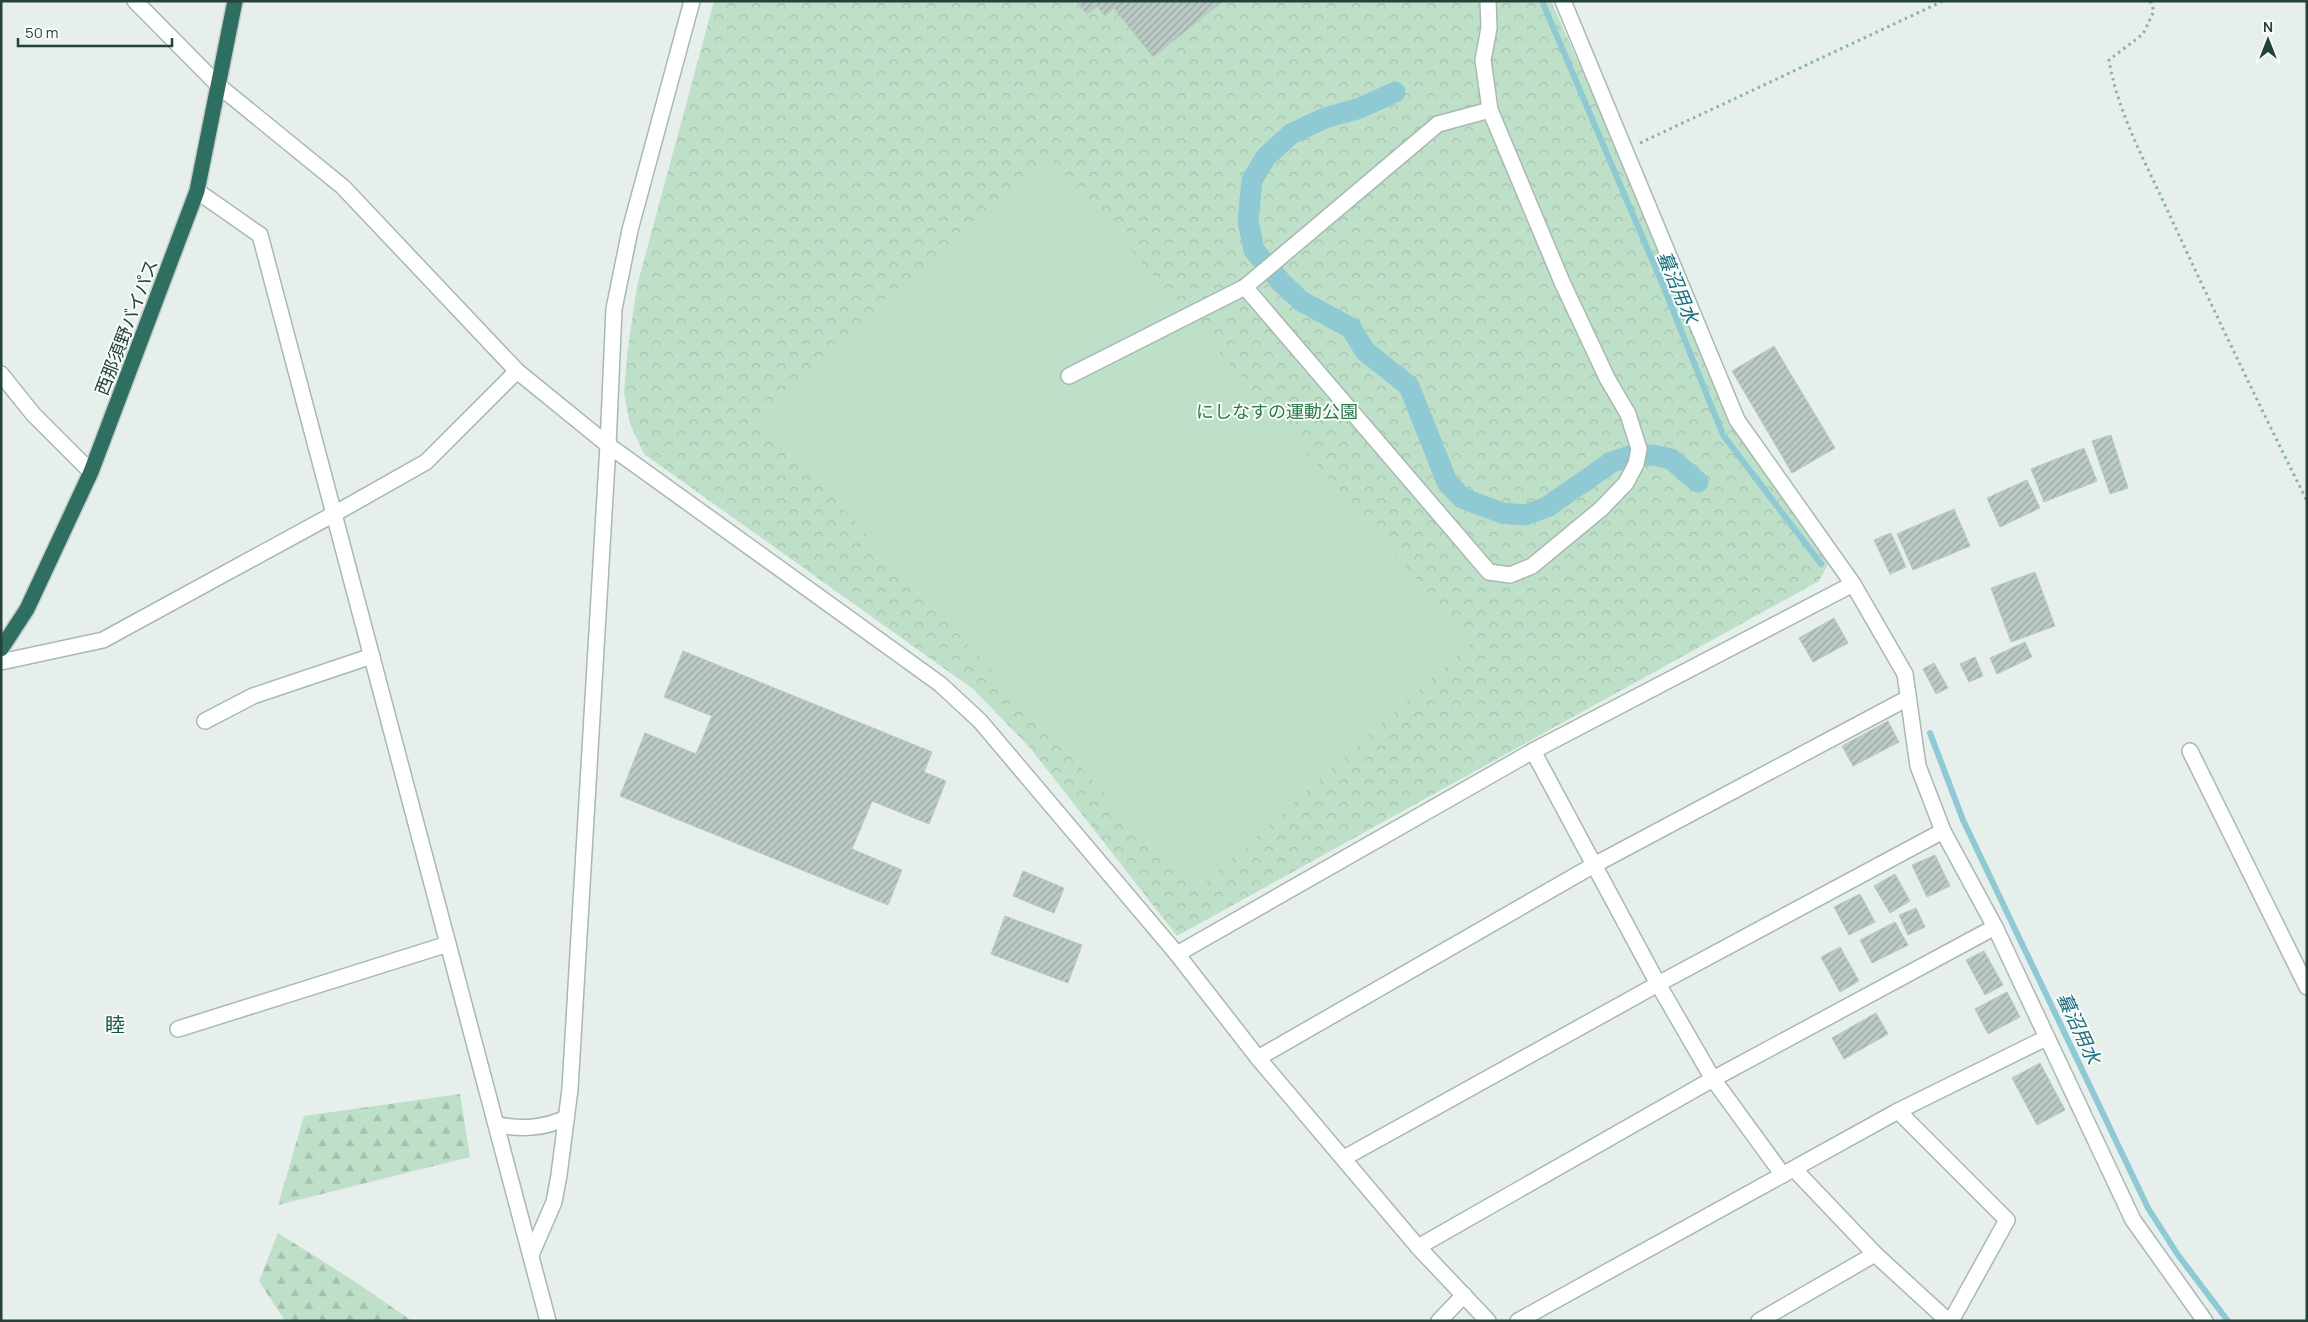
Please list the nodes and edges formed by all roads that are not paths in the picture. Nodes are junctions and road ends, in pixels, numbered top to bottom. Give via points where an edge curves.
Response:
1 (134, 1) edge
2 (235, 1) edge
3 (692, 1) edge
4 (1488, 1) edge
5 (1563, 1) edge
6 (219, 86) junction
7 (1490, 110) junction
8 (197, 192) junction
9 (1245, 287) junction
10 (517, 371) junction
11 (1, 374) edge
12 (1069, 376) dead end
13 (608, 445) junction
14 (92, 472) junction
15 (334, 514) junction
16 (1853, 584) junction
17 (1, 648) edge
18 (372, 656) junction
19 (1, 662) edge
20 (1908, 698) junction
21 (205, 722) dead end
22 (1533, 751) junction
23 (2190, 751) dead end
24 (1944, 831) junction
25 (1594, 864) junction
26 (1995, 928) junction
27 (448, 944) junction
28 (1177, 954) junction
29 (1658, 984) junction
30 (2307, 988) edge
31 (178, 1029) dead end
32 (2046, 1038) junction
33 (1258, 1058) junction
34 (1713, 1079) junction
35 (1898, 1111) junction
36 (566, 1118) junction
37 (496, 1124) junction
38 (1344, 1158) junction
39 (1788, 1172) junction
40 (1418, 1247) junction
41 (1875, 1254) junction
42 (531, 1255) junction
43 (1464, 1295) junction
44 (548, 1321) edge
45 (1439, 1321) edge
46 (1488, 1321) edge
47 (1518, 1321) edge
48 (1759, 1321) edge
49 (1950, 1321) edge
50 (2205, 1321) edge

1 - 6 street
2 - 6 highway, 西那須野バイパス
3 - 13 street via 620,276 614,310
4 - 7 street via 1489,28 1483,60
5 - 16 street via 1737,420
6 - 8 highway, 西那須野バイパス
6 - 10 street via 343,187
7 - 9 street via 1438,124
7 - 9 street via 1562,282 1607,378 1628,414 1639,449 1636,464 1626,483 1601,509 1532,566 1510,575 1489,572
8 - 14 highway, 西那須野バイパス
8 - 15 street via 260,235
9 - 12 street
10 - 13 street
10 - 15 street via 426,462
11 - 14 street via 34,414
13 - 28 street via 940,684 980,721
13 - 36 street
14 - 17 highway, 西那須野バイパス via 27,609
15 - 18 street
15 - 19 street via 103,640
16 - 20 street via 1905,674
16 - 22 street
18 - 21 street via 253,696
18 - 27 street
20 - 24 street via 1918,766
20 - 25 street
22 - 25 street
22 - 28 street
23 - 30 street
24 - 26 street
24 - 29 street
25 - 29 street
25 - 33 street
26 - 32 street
26 - 34 street
27 - 31 street
27 - 37 street
28 - 33 street
29 - 34 street
29 - 38 street
32 - 35 street
32 - 50 street via 2133,1220
33 - 38 street
34 - 39 street
34 - 40 street
35 - 39 street
35 - 49 street via 2008,1220
36 - 37 street via 535,1128
36 - 42 street via 554,1202
37 - 42 street
38 - 40 street
39 - 41 street
39 - 47 street
40 - 43 street
41 - 48 street
41 - 49 street
42 - 44 street
43 - 45 street
43 - 46 street

